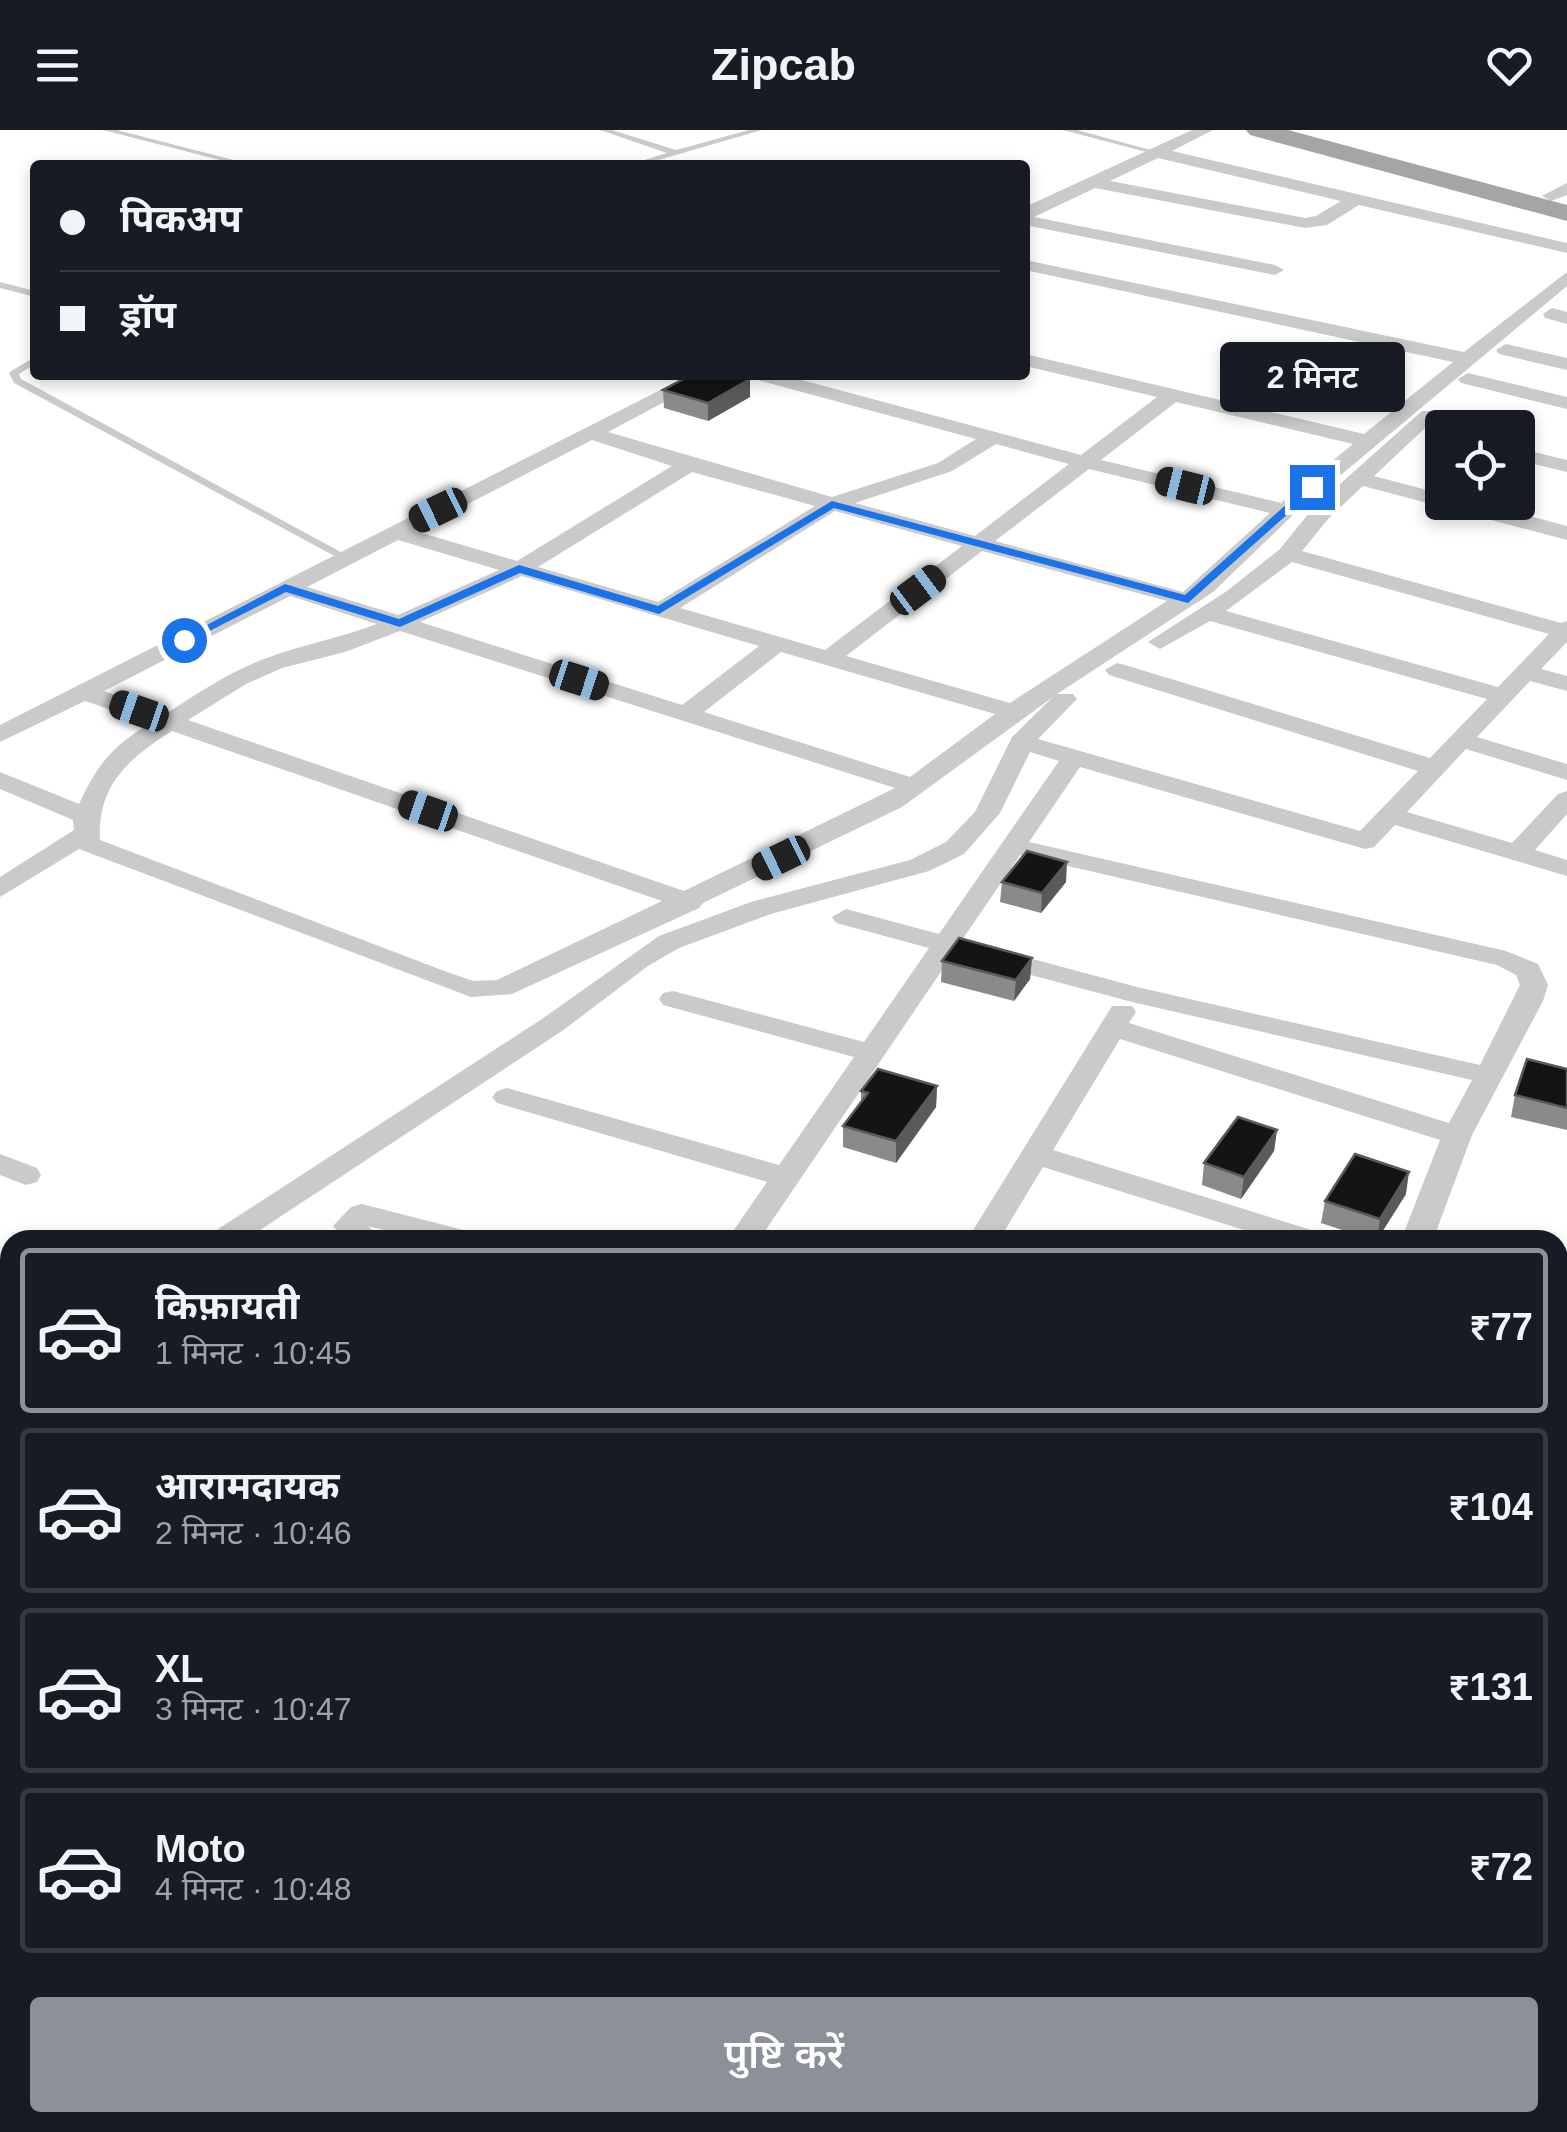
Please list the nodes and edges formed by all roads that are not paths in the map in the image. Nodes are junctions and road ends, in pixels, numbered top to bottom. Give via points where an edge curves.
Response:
1 (107, 130) edge
2 (604, 130) edge
3 (758, 130) edge
4 (1067, 130) edge
5 (1205, 130) edge
6 (1260, 130) edge
7 (1304, 130) edge
8 (1154, 152) junction
9 (676, 153) junction
10 (229, 160) edge
11 (650, 160) edge
12 (1090, 182) junction
13 (1356, 199) junction
14 (1563, 199) edge
15 (1030, 214) edge
16 (1030, 218) edge
17 (1567, 248) edge
18 (1030, 265) edge
19 (1275, 270) dead end
20 (1567, 277) edge
21 (0, 284) edge
22 (30, 293) edge
23 (1562, 312) edge
24 (1506, 350) junction
25 (1030, 361) edge
26 (30, 363) edge
27 (1567, 364) edge
28 (1468, 369) junction
29 (695, 380) edge
30 (779, 380) edge
31 (1172, 395) junction
32 (1567, 403) edge
33 (1415, 428) junction
34 (1425, 431) edge
35 (590, 433) junction
36 (993, 438) junction
37 (1368, 440) junction
38 (1535, 458) edge
39 (1085, 462) junction
40 (689, 465) junction
41 (1567, 466) edge
42 (1358, 478) junction
43 (1425, 496) edge
44 (832, 504) junction
45 (1285, 510) junction
46 (1518, 520) edge
47 (394, 532) junction
48 (1567, 533) edge
49 (978, 544) junction
50 (1288, 554) junction
51 (344, 557) junction
52 (519, 569) junction
53 (285, 587) junction
54 (1198, 606) junction
55 (659, 611) junction
56 (400, 623) junction
57 (1566, 630) edge
58 (776, 644) junction
59 (828, 659) junction
60 (1117, 670) junction
61 (1526, 672) junction
62 (1567, 684) edge
63 (83, 692) junction
64 (1504, 696) junction
65 (1013, 712) junction
66 (686, 714) junction
67 (167, 721) junction
68 (0, 734) edge
69 (1462, 740) junction
70 (1021, 742) junction
71 (1074, 757) junction
72 (1435, 768) junction
73 (1567, 772) edge
74 (0, 780) edge
75 (916, 787) junction
76 (1567, 799) edge
77 (1390, 815) junction
78 (86, 825) junction
79 (1014, 846) junction
80 (1518, 853) junction
81 (1567, 868) edge
82 (0, 889) edge
83 (690, 902) junction
84 (846, 917) dead end
85 (947, 943) junction
86 (1132, 994) junction
87 (673, 999) dead end
88 (1112, 1026) junction
89 (872, 1053) junction
90 (1487, 1076) junction
91 (507, 1098) dead end
92 (1458, 1135) junction
93 (1033, 1154) junction
94 (786, 1177) junction
95 (238, 1230) edge
96 (355, 1230) edge
97 (425, 1230) edge
98 (750, 1230) edge
99 (989, 1230) edge
100 (1278, 1230) edge
101 (1421, 1230) edge

1 - 10 lane
2 - 9 lane
3 - 9 lane
4 - 8 lane
5 - 8 street
6 - 14 main road
7 - 14 main road
8 - 12 street
8 - 13 street
9 - 11 lane
12 - 13 street via 1306,224
12 - 15 street
13 - 17 street
16 - 19 street
18 - 28 street
20 - 28 street
21 - 22 lane
23 - 24 street
24 - 27 street
24 - 28 street
25 - 31 street
26 - 51 lane via 14,373 16,380
28 - 32 street
28 - 33 street
28 - 37 street
29 - 35 street
30 - 36 street
31 - 37 street
31 - 39 street
33 - 34 street
33 - 42 street
35 - 40 street
35 - 47 street
36 - 39 street
36 - 44 street via 946,467
37 - 45 street
38 - 41 street
39 - 45 street
39 - 49 street
40 - 44 street
40 - 52 street
42 - 43 street
42 - 50 street
44 - 49 street
44 - 55 street
45 - 54 street
46 - 48 street
47 - 51 street
47 - 52 street
49 - 54 street
49 - 59 street
50 - 54 street
50 - 57 street
51 - 53 street
52 - 55 street
52 - 56 street
53 - 56 street
53 - 63 street
54 - 60 street
54 - 64 street
54 - 65 street
55 - 58 street
56 - 66 street
56 - 67 street via 255,670
57 - 61 street
58 - 59 street
58 - 66 street
59 - 65 street
60 - 70 street via 1055,705
60 - 72 street
61 - 62 street
61 - 64 street
63 - 67 street
63 - 68 street
64 - 69 street
65 - 75 street
66 - 75 street
67 - 78 street via 115,759
67 - 83 street
69 - 72 street
69 - 73 street
70 - 71 street
70 - 95 street via 982,825 954,848 920,866 787,901 666,944
71 - 77 street via 1365,841
71 - 79 street
72 - 77 street
74 - 78 street
75 - 83 street
76 - 80 street
77 - 80 street
78 - 82 street
78 - 83 street via 88,843 100,851 472,989 530,978
79 - 85 street
79 - 90 street via 1506,959 1528,970 1534,984
80 - 81 street
84 - 85 street
85 - 86 street
85 - 89 street
86 - 88 street
86 - 90 street
87 - 89 street
88 - 92 street
88 - 93 street
89 - 94 street
90 - 92 street
91 - 94 street
92 - 101 street
93 - 99 street
93 - 100 street
94 - 98 street
96 - 97 street via 350,1226 362,1214

